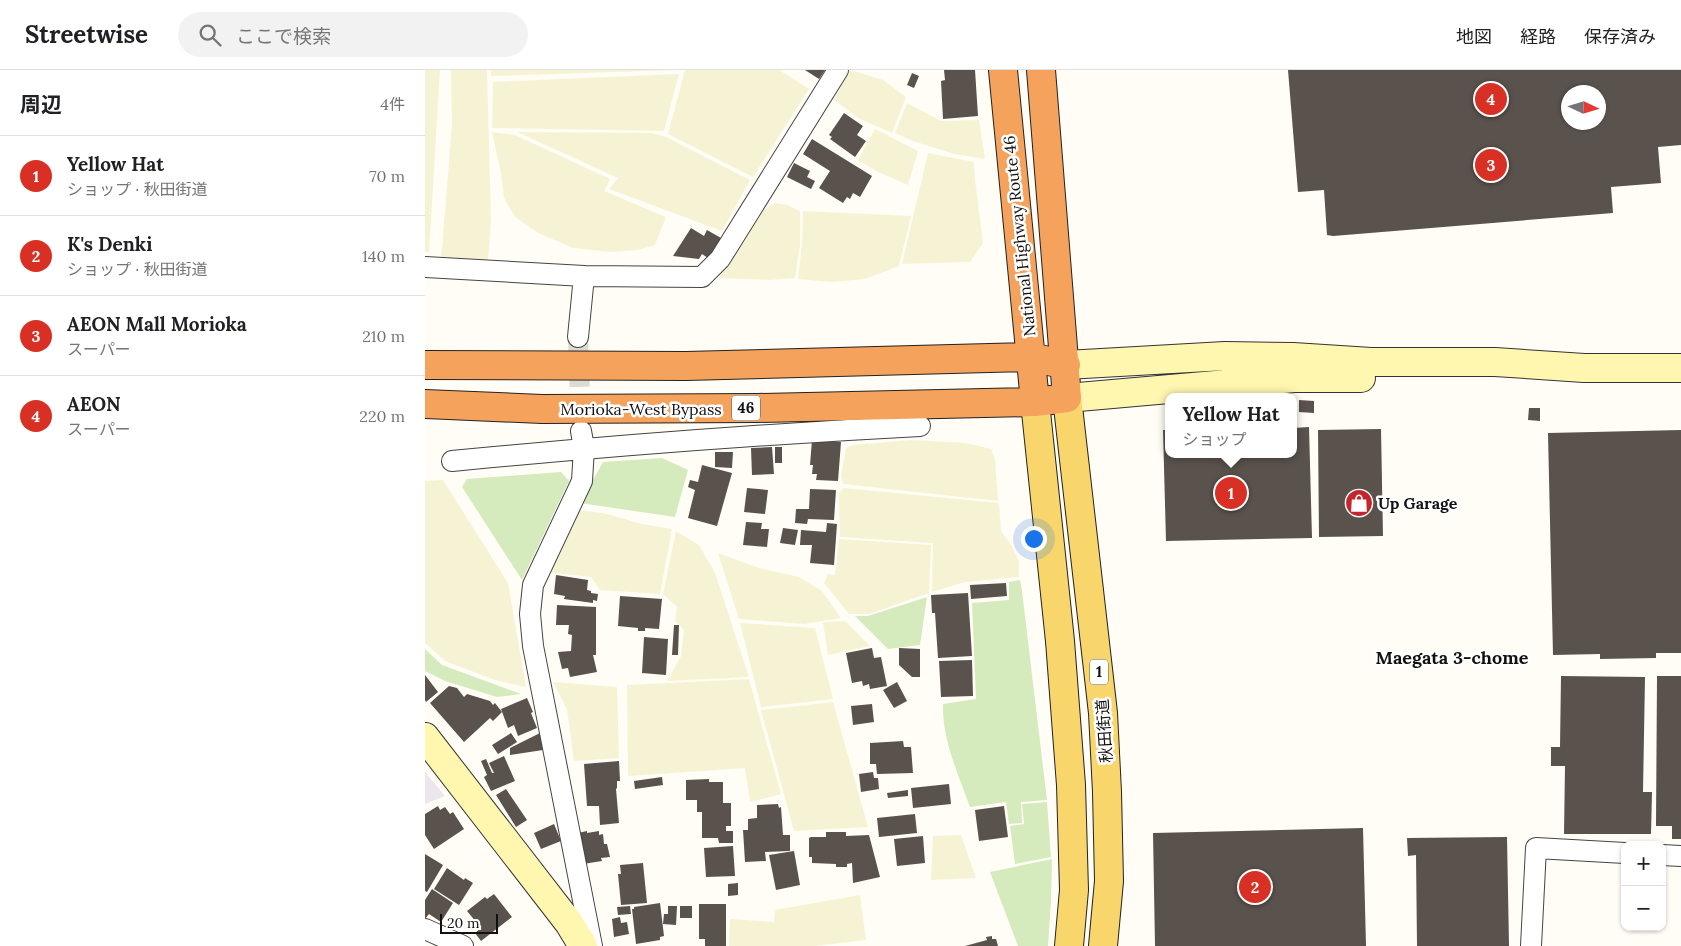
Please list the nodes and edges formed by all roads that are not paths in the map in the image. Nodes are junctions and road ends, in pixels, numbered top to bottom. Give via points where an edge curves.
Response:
1 (838, 70) edge
2 (1003, 70) edge
3 (1041, 70) edge
4 (425, 267) edge
5 (584, 276) junction
6 (578, 338) tunnel mouth
7 (1031, 357) junction
8 (425, 365) edge
9 (1066, 365) junction
10 (1585, 368) junction
11 (1681, 368) edge
12 (1067, 398) junction
13 (1035, 402) junction
14 (425, 404) edge
15 (920, 426) dead end
16 (582, 440) junction
17 (452, 461) dead end
18 (425, 737) edge
19 (1621, 853) edge
20 (1666, 855) edge
21 (1681, 856) edge
22 (425, 929) edge
23 (463, 946) edge
24 (583, 946) edge
25 (592, 946) edge
26 (1069, 946) edge
27 (1103, 946) edge
28 (1531, 946) edge

1 - 5 street via 721,259 702,277
2 - 7 highway, National Highway Route 46
3 - 9 highway, National Highway Route 46
4 - 5 street
5 - 6 street
7 - 8 highway via 696,366
7 - 9 highway
7 - 13 highway, National Highway Route 46
9 - 10 street via 1225,356 1293,356 1371,362 1495,362
9 - 12 highway, National Highway Route 46
10 - 11 street
10 - 12 street via 1482,378 1294,378
12 - 13 highway, Morioka-West Bypass / 46
12 - 27 main road, 秋田街道 / 1 via 1103,713 1109,881
13 - 14 highway, Morioka-West Bypass / 46 via 541,409
13 - 26 main road via 1060,641 1071,786 1074,890
15 - 16 street
16 - 17 street
16 - 25 street via 582,481 533,585 530,614 533,646
18 - 24 street via 569,922
19 - 28 street via 1536,848
20 - 21 street
22 - 23 street

